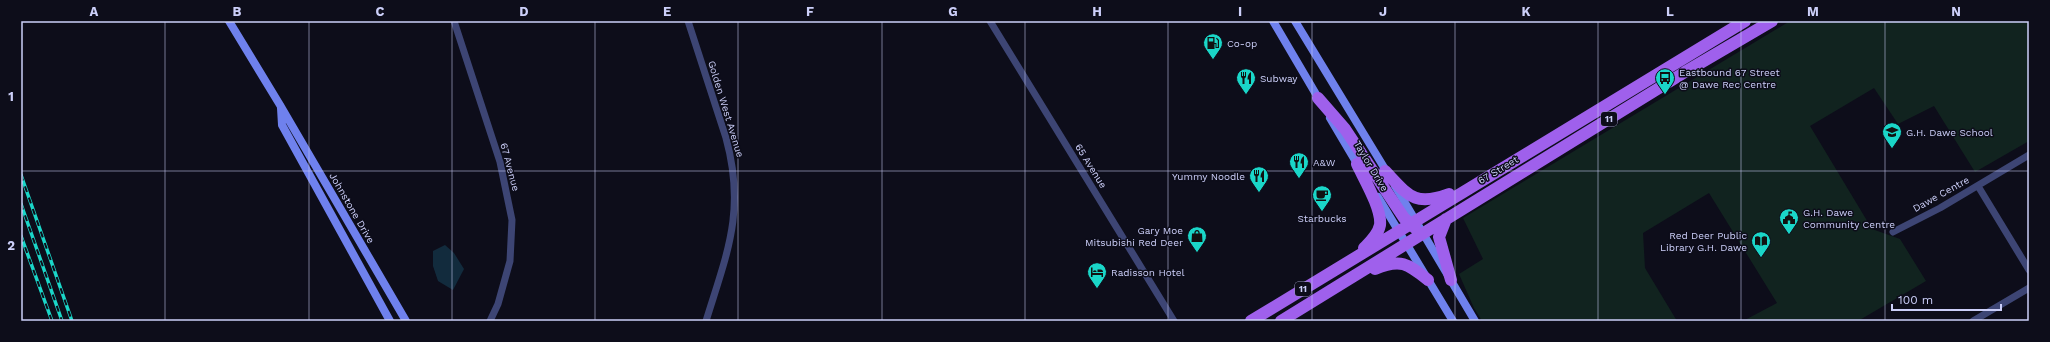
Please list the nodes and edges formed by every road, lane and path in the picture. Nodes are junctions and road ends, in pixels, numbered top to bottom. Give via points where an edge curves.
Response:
1 (229, 21) edge
2 (454, 21) edge
3 (688, 21) edge
4 (990, 21) edge
5 (1273, 21) edge
6 (1295, 21) edge
7 (1746, 21) edge
8 (1772, 21) edge
9 (1318, 98) junction
10 (280, 105) junction
11 (2029, 155) edge
12 (1357, 164) junction
13 (1386, 171) junction
14 (1978, 186) junction
15 (1469, 187) junction
16 (1446, 218) junction
17 (1413, 222) junction
18 (1398, 231) junction
19 (1893, 232) dead end
20 (1423, 233) junction
21 (1406, 244) junction
22 (1354, 258) junction
23 (2029, 270) edge
24 (1346, 280) junction
25 (1428, 280) junction
26 (1450, 280) junction
27 (2029, 288) edge
28 (390, 321) edge
29 (406, 321) edge
30 (490, 321) edge
31 (706, 321) edge
32 (1174, 321) edge
33 (1252, 321) edge
34 (1281, 321) edge
35 (1453, 321) edge
36 (1475, 321) edge
37 (1973, 321) edge

1 - 10 main road, Johnstone Drive
2 - 30 street, 67 Avenue via 500,162 512,220 510,261 498,304
3 - 31 street, Golden West Avenue via 726,138 736,190 731,240
4 - 32 street, 65 Avenue
5 - 9 main road, Taylor Drive
6 - 13 main road, Taylor Drive
7 - 15 main road, 67 Street / 11
8 - 16 main road, 67 Street / 11
9 - 12 main road, Taylor Drive
9 - 17 main road via 1345,129 1404,218
10 - 28 main road, Johnstone Drive via 282,125
10 - 29 main road, Johnstone Drive
11 - 14 street, Dawe Centre
12 - 18 main road, Taylor Drive
12 - 22 main road via 1377,209 1380,226 1371,241
13 - 15 main road via 1415,198 1431,200
13 - 17 main road, Taylor Drive
14 - 19 street, Dawe Centre
14 - 23 street
15 - 17 main road, 67 Street / 11
16 - 20 main road, 67 Street / 11
16 - 26 main road via 1439,237
17 - 18 main road, 67 Street / 11
17 - 20 main road
18 - 21 main road, Taylor Drive
18 - 22 main road, 67 Street / 11
20 - 21 main road, 67 Street / 11
20 - 26 main road
21 - 24 main road, 67 Street / 11
21 - 25 main road, Taylor Drive
22 - 33 main road, 67 Street / 11
24 - 25 main road via 1394,263 1412,267
24 - 34 main road, 67 Street / 11
25 - 35 main road, Taylor Drive
26 - 36 main road
27 - 37 street

